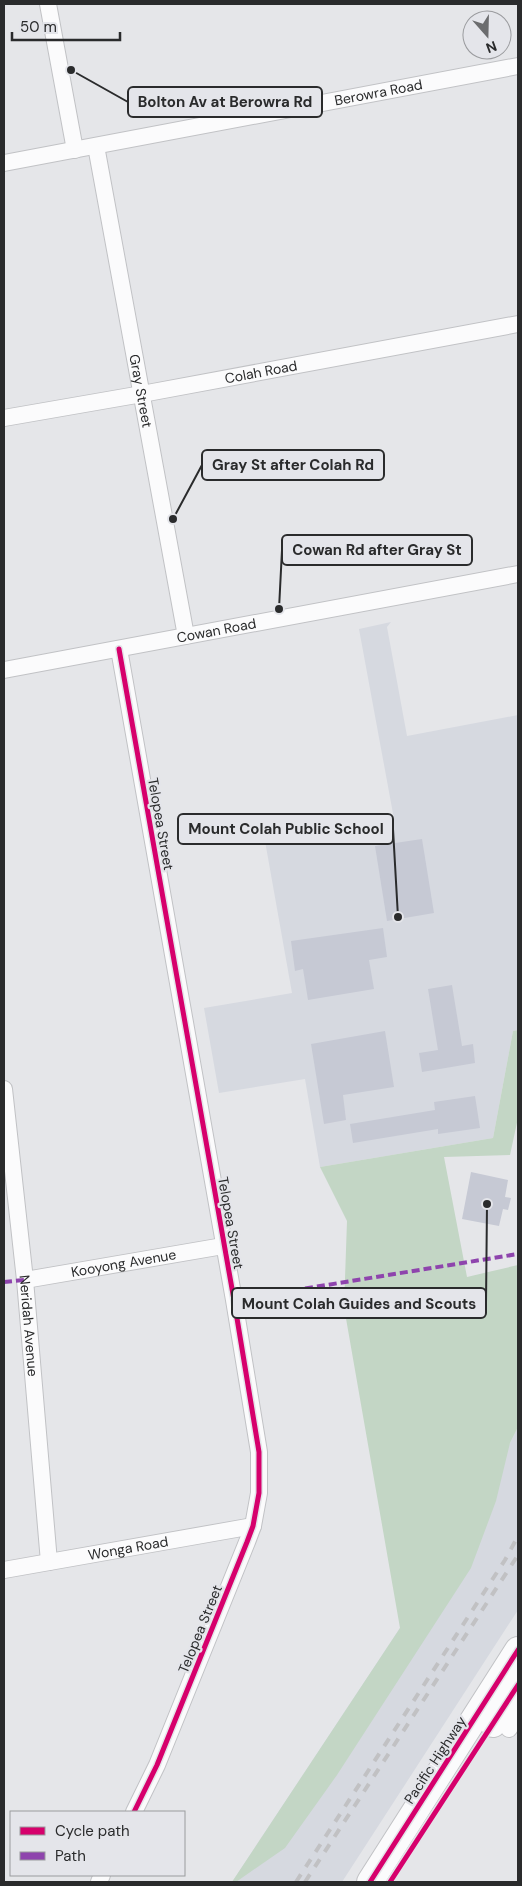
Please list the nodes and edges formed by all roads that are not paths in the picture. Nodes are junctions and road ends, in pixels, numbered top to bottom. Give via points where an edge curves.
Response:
1 (48, 4) edge
2 (518, 66) edge
3 (96, 146) junction
4 (75, 150) junction
5 (4, 163) edge
6 (518, 324) edge
7 (142, 394) junction
8 (4, 418) edge
9 (518, 574) edge
10 (186, 636) junction
11 (119, 648) junction
12 (4, 670) edge
13 (4, 1089) edge
14 (224, 1246) junction
15 (25, 1280) junction
16 (252, 1526) junction
17 (49, 1562) junction
18 (4, 1570) edge
19 (518, 1650) edge
20 (518, 1685) edge
21 (518, 1715) edge
22 (509, 1730) dead end
23 (134, 1811) edge
24 (370, 1882) edge
25 (390, 1882) edge

1 - 4 street
2 - 3 street, Berowra Road
3 - 4 street, Berowra Road
3 - 7 street, Gray Street
4 - 5 street, Berowra Road
6 - 7 street, Colah Road
7 - 8 street, Colah Road
7 - 10 street, Gray Street
9 - 10 street, Cowan Road
10 - 11 street, Cowan Road
11 - 12 street, Cowan Road
11 - 14 street, Telopea Street
13 - 15 street, Neridah Avenue
14 - 15 street, Kooyong Avenue
14 - 16 street, Telopea Street via 259,1452 259,1493
15 - 17 street, Neridah Avenue
16 - 17 street, Wonga Road
16 - 23 street, Telopea Street via 157,1765
17 - 18 street, Wonga Road
19 - 24 main road, Pacific Highway
20 - 25 main road
21 - 22 street

